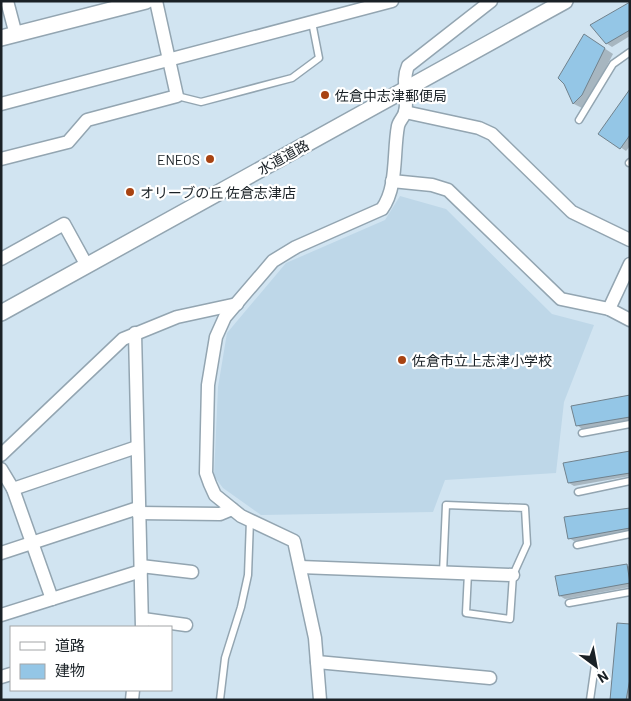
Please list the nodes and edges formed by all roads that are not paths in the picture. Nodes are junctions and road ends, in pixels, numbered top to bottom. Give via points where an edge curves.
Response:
1 (7, 1) edge
2 (146, 1) edge
3 (156, 1) edge
4 (392, 1) edge
5 (491, 1) edge
6 (565, 1) edge
7 (312, 22) junction
8 (9, 36) edge
9 (630, 52) edge
10 (170, 60) junction
11 (404, 90) junction
12 (177, 96) junction
13 (1, 104) edge
14 (405, 112) junction
15 (579, 120) dead end
16 (1, 159) edge
17 (392, 181) junction
18 (630, 240) edge
19 (1, 259) edge
20 (86, 264) junction
21 (630, 264) edge
22 (236, 304) junction
23 (609, 309) junction
24 (1, 313) edge
25 (630, 320) edge
26 (135, 332) junction
27 (630, 424) edge
28 (582, 433) dead end
29 (137, 446) junction
30 (1, 455) edge
31 (1, 469) edge
32 (630, 481) edge
33 (13, 489) junction
34 (578, 492) dead end
35 (232, 509) junction
36 (138, 511) junction
37 (250, 520) junction
38 (630, 534) edge
39 (31, 543) junction
40 (577, 545) dead end
41 (1, 552) edge
42 (300, 567) junction
43 (141, 568) junction
44 (192, 572) dead end
45 (444, 573) junction
46 (468, 574) junction
47 (513, 575) junction
48 (630, 592) edge
49 (52, 599) junction
50 (569, 603) dead end
51 (1, 615) edge
52 (142, 623) edge
53 (186, 625) dead end
54 (317, 662) junction
55 (595, 665) dead end
56 (490, 678) dead end
57 (220, 700) edge
58 (320, 700) edge
59 (590, 700) edge

1 - 8 street
2 - 8 street
3 - 10 street
4 - 7 street
5 - 11 street via 408,66
6 - 11 street, 水道道路
7 - 10 street
7 - 12 lane via 319,58 292,78 201,102
9 - 15 lane via 613,64
10 - 12 street
10 - 13 street
11 - 14 street
11 - 20 street, 水道道路
12 - 16 street via 87,120 68,142
14 - 17 street via 398,124
14 - 18 street via 479,128 492,134 572,212
17 - 22 street via 382,209 296,247 273,261
17 - 23 street via 448,190 562,299
19 - 20 street via 64,224
20 - 24 street, 水道道路
21 - 23 street
22 - 26 street via 177,317
22 - 35 street via 225,317 214,346 208,385 206,473 215,495
23 - 25 street
26 - 29 street
26 - 30 street via 123,339
27 - 28 lane
29 - 33 street
29 - 36 street
31 - 33 street
32 - 34 lane
33 - 39 street
35 - 36 street via 220,514
35 - 37 street
36 - 39 street
36 - 43 street
37 - 42 street via 294,541
37 - 57 lane via 248,575 225,658
38 - 40 lane
39 - 41 street
39 - 49 street
42 - 45 street
42 - 54 street via 316,638
43 - 44 street
43 - 49 street
43 - 52 street
45 - 46 street
45 - 47 lane via 446,505 525,508 527,544
46 - 47 street
46 - 47 lane via 466,613 510,619
48 - 50 lane
49 - 51 street
52 - 53 street
54 - 56 street
54 - 58 street
55 - 59 lane

